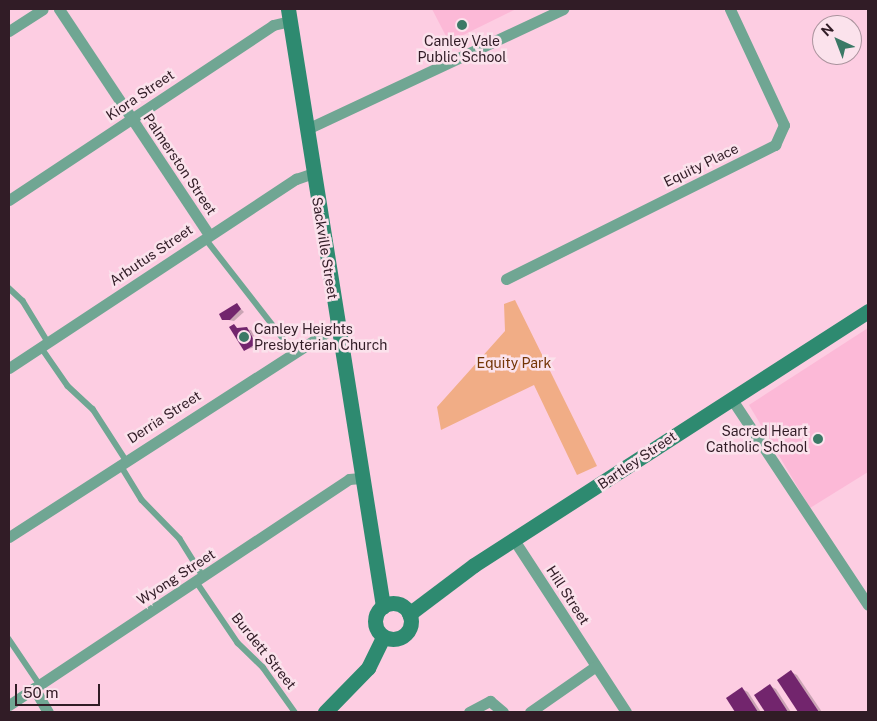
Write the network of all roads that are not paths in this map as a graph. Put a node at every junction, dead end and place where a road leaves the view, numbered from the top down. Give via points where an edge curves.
1 (43, 9) edge
2 (59, 9) edge
3 (563, 9) edge
4 (730, 9) edge
5 (289, 15) edge
6 (9, 31) edge
7 (132, 119) junction
8 (307, 129) junction
9 (313, 173) junction
10 (9, 200) edge
11 (207, 236) junction
12 (506, 279) dead end
13 (9, 288) edge
14 (868, 311) edge
15 (338, 326) junction
16 (44, 344) junction
17 (292, 351) junction
18 (9, 368) edge
19 (732, 398) junction
20 (123, 462) junction
21 (360, 478) junction
22 (9, 537) edge
23 (514, 540) junction
24 (200, 578) junction
25 (868, 605) edge
26 (383, 606) junction
27 (409, 614) junction
28 (383, 637) junction
29 (9, 639) edge
30 (596, 666) junction
31 (37, 686) junction
32 (9, 705) edge
33 (48, 712) edge
34 (295, 712) edge
35 (325, 712) edge
36 (469, 712) edge
37 (503, 712) edge
38 (530, 712) edge
39 (626, 712) edge

1 - 6 street
2 - 7 street, Palmerston Street
3 - 8 street
4 - 12 street, Equity Place via 784,124 775,145
5 - 7 street, Kiora Street
5 - 8 main road, Sackville Street
7 - 10 street, Kiora Street
7 - 11 street, Palmerston Street
8 - 9 main road, Sackville Street
9 - 11 street, Arbutus Street
9 - 15 main road, Sackville Street
11 - 16 street, Arbutus Street
11 - 17 lane, Palmerston Street
13 - 16 lane, Burdett Street via 23,301
14 - 19 main road, Bartley Street
15 - 17 street, Derria Street
15 - 21 main road, Sackville Street
16 - 18 street, Arbutus Street
16 - 20 lane, Burdett Street via 68,386 93,409
17 - 20 street, Derria Street
19 - 23 main road, Bartley Street
19 - 25 street
20 - 22 street, Derria Street
20 - 24 lane, Burdett Street via 142,500 180,538
21 - 24 street, Wyong Street via 349,479
21 - 26 main road, Sackville Street
23 - 27 main road, Bartley Street
23 - 30 street, Hill Street
24 - 31 street, Wyong Street
24 - 34 lane, Burdett Street via 238,643 263,667
26 - 27 main road via 401,605
26 - 28 main road via 374,621
27 - 28 main road via 411,625 405,635 394,640
28 - 35 main road via 368,668
29 - 31 lane
30 - 38 street
30 - 39 street, Hill Street
31 - 32 street, Wyong Street
31 - 33 street
36 - 37 street via 490,701

